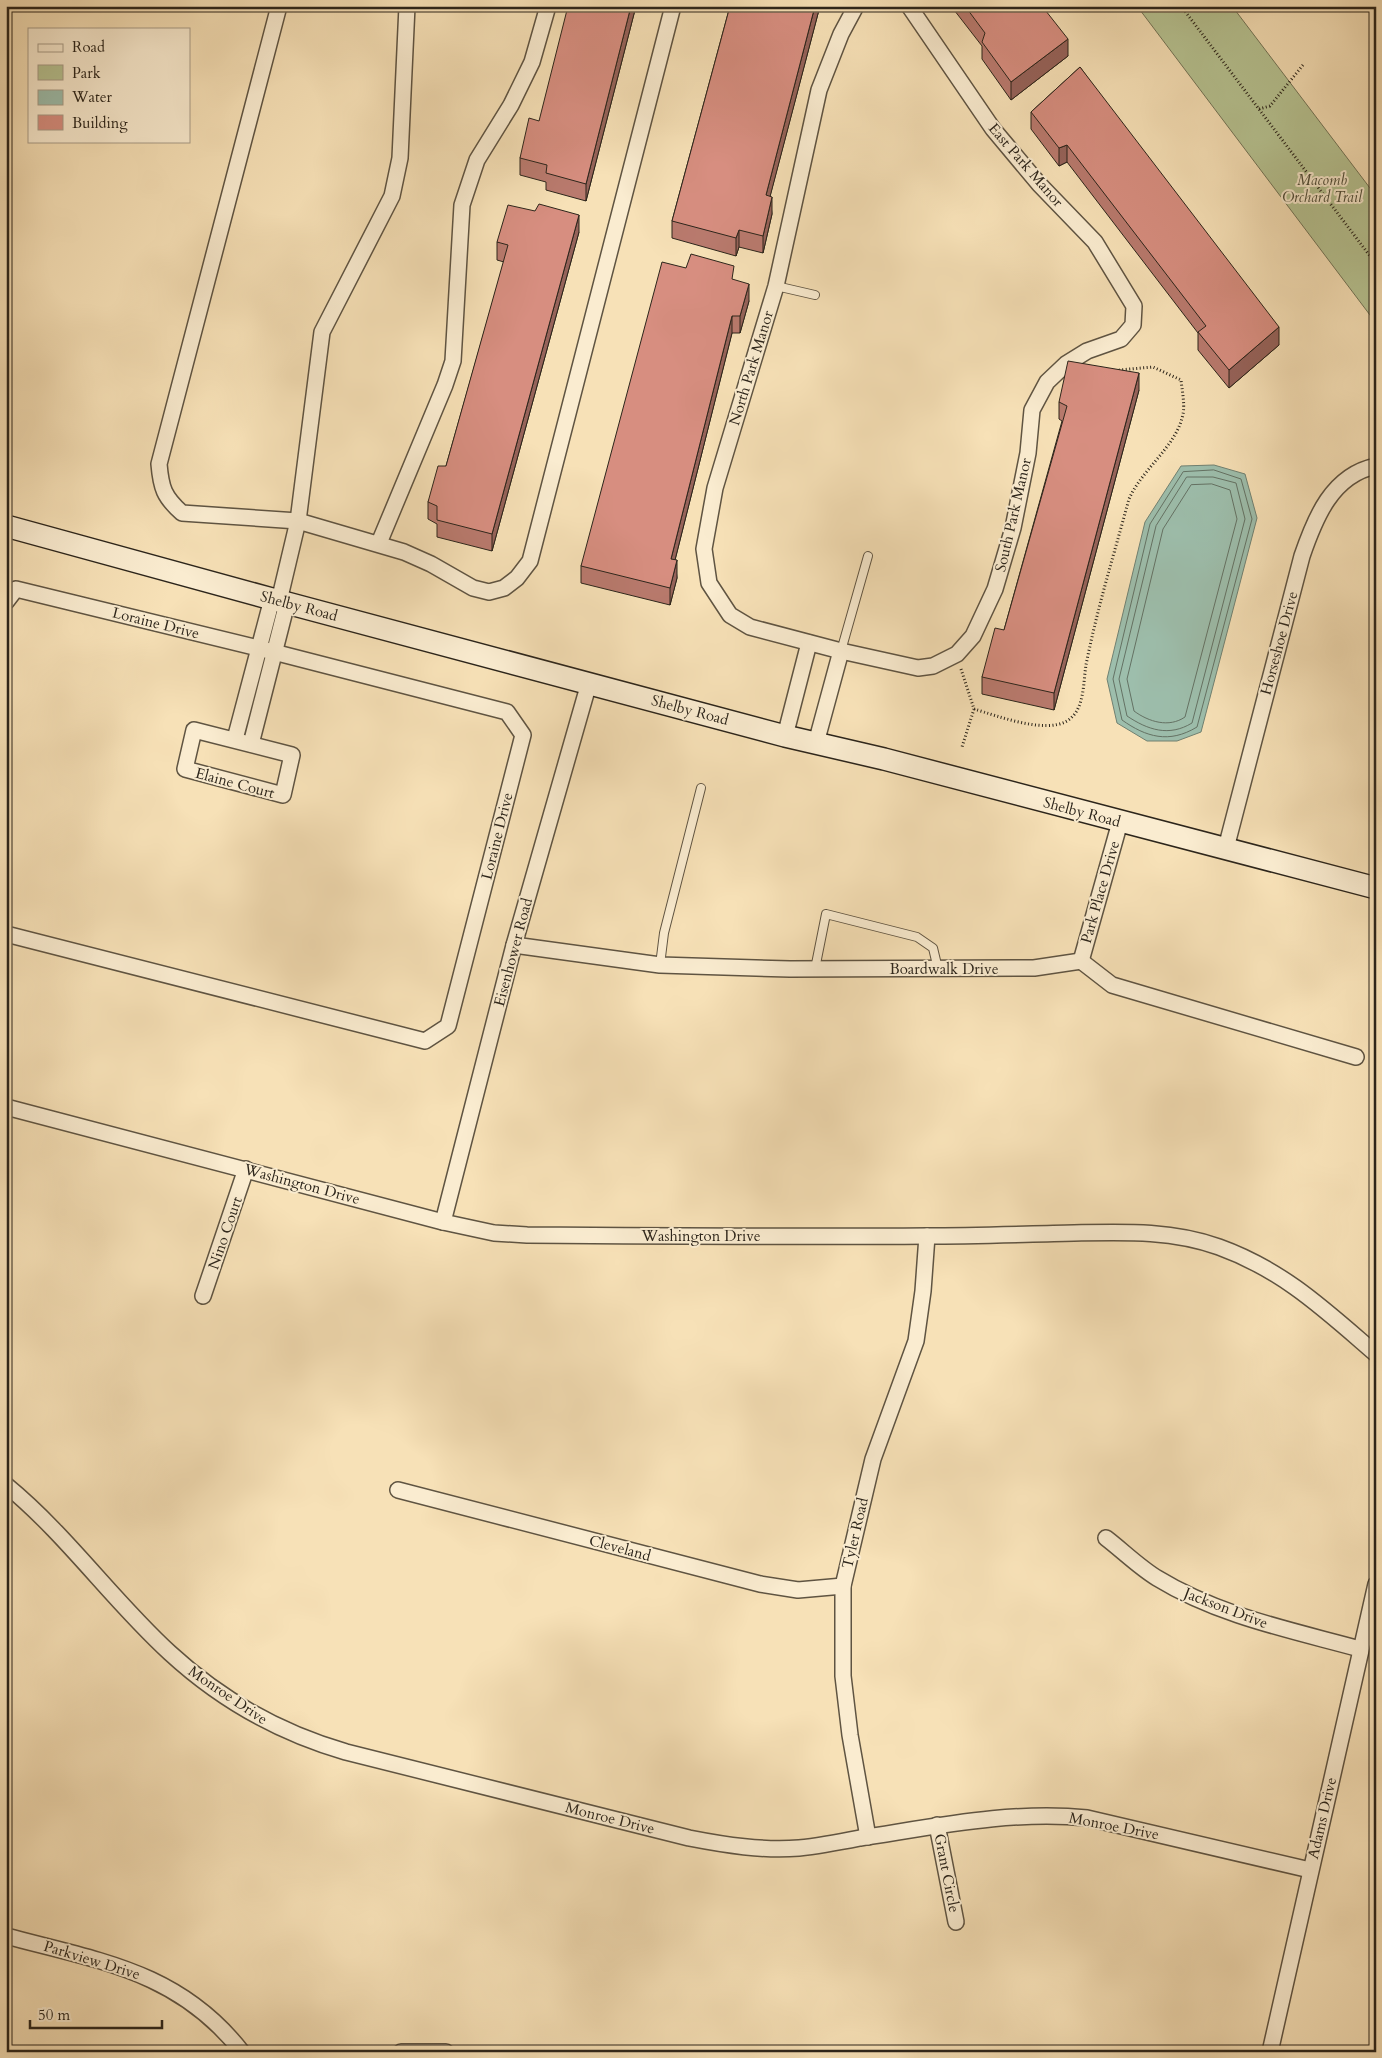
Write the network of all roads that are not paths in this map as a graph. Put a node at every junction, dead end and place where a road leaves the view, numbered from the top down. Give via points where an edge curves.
1 (278, 6) edge
2 (407, 6) edge
3 (548, 6) edge
4 (673, 6) edge
5 (856, 6) edge
6 (909, 6) edge
7 (776, 286) junction
8 (814, 294) dead end
9 (1132, 325) joint
10 (1376, 466) edge
11 (298, 521) junction
12 (6, 526) edge
13 (379, 543) junction
14 (868, 556) dead end
15 (280, 601) junction
16 (6, 602) edge
17 (809, 643) junction
18 (258, 648) junction
19 (840, 651) junction
20 (274, 652) junction
21 (589, 683) junction
22 (785, 736) junction
23 (235, 739) junction
24 (816, 743) junction
25 (251, 744) junction
26 (701, 788) dead end
27 (1120, 822) junction
28 (1226, 848) junction
29 (1376, 888) edge
30 (6, 934) edge
31 (514, 945) junction
32 (1080, 961) junction
33 (660, 965) junction
34 (815, 969) junction
35 (938, 969) junction
36 (1356, 1057) dead end
37 (6, 1107) edge
38 (246, 1169) junction
39 (443, 1222) junction
40 (927, 1236) junction
41 (203, 1296) dead end
42 (1376, 1354) edge
43 (6, 1485) edge
44 (398, 1490) dead end
45 (1106, 1538) dead end
46 (1376, 1584) edge
47 (843, 1586) junction
48 (1360, 1650) junction
49 (938, 1825) junction
50 (868, 1837) junction
51 (1310, 1870) junction
52 (956, 1922) dead end
53 (6, 1936) edge
54 (242, 2052) edge
55 (401, 2052) edge
56 (446, 2052) edge
57 (1270, 2052) edge

1 - 11 street via 159,464 161,485 169,501 182,513
2 - 11 street via 400,158 392,196 322,332
3 - 13 street via 532,62 478,160 462,205 453,361
4 - 13 street via 530,561 504,588 489,592 473,588 431,564
5 - 7 street, North Park Manor via 841,34 820,90
6 - 9 street, East Park Manor via 993,129 1039,184 1095,242 1134,306
7 - 8 lane
7 - 17 street, North Park Manor via 715,488 704,549 709,583 730,615 750,627
9 - 19 street, South Park Manor via 1121,339 1087,351 1066,364 1047,382 1032,410 1028,454 1013,528 995,588 973,636 956,654 933,666 918,668
10 - 28 street, Horseshoe Drive via 1355,473 1336,490 1312,528
11 - 13 street
11 - 15 street
12 - 15 street, Shelby Road
14 - 19 lane
15 - 18 street
15 - 20 street
15 - 21 street, Shelby Road
16 - 18 street, Loraine Drive via 16,589
17 - 19 street, North Park Manor
17 - 22 street
18 - 20 street, Loraine Drive
18 - 23 street
19 - 24 street
20 - 25 street
20 - 30 street, Loraine Drive via 507,712 523,734 448,1026 425,1041
21 - 22 street, Shelby Road
21 - 31 street, Eisenhower Road
22 - 24 street, Shelby Road
23 - 25 street, Elaine Court
23 - 25 street, Elaine Court via 194,730 185,769 283,795 292,755
24 - 27 street, Shelby Road
26 - 33 lane via 664,933
27 - 28 street, Shelby Road
27 - 32 street, Park Place Drive
28 - 29 street, Shelby Road
31 - 33 street, Boardwalk Drive
31 - 39 street, Eisenhower Road
32 - 35 street, Boardwalk Drive via 1034,968
32 - 36 street via 1112,985
33 - 34 street, Boardwalk Drive
34 - 35 street, Boardwalk Drive
34 - 35 lane via 826,914 917,937 933,948
37 - 38 street, Washington Drive
38 - 39 street, Washington Drive
38 - 41 street, Nino Court
39 - 40 street, Washington Drive via 494,1233 527,1235
40 - 42 street, Washington Drive via 1129,1231 1188,1238 1247,1258 1279,1276 1318,1304
40 - 47 street, Tyler Road via 916,1341 873,1459
43 - 50 street, Monroe Drive via 53,1528 188,1669 241,1706 294,1735 346,1752 719,1844 800,1848
44 - 47 street, Cleveland via 760,1584 798,1590
45 - 48 street, Jackson Drive via 1156,1578 1195,1598 1244,1617
46 - 48 street, Adams Drive
47 - 50 street, Tyler Road via 843,1676
48 - 51 street, Adams Drive
49 - 50 street, Monroe Drive
49 - 51 street, Monroe Drive via 1045,1815 1080,1817
49 - 52 street, Grant Circle
51 - 57 street, Adams Drive
53 - 54 street, Parkview Drive via 89,1957 158,1982 211,2018
55 - 56 street

